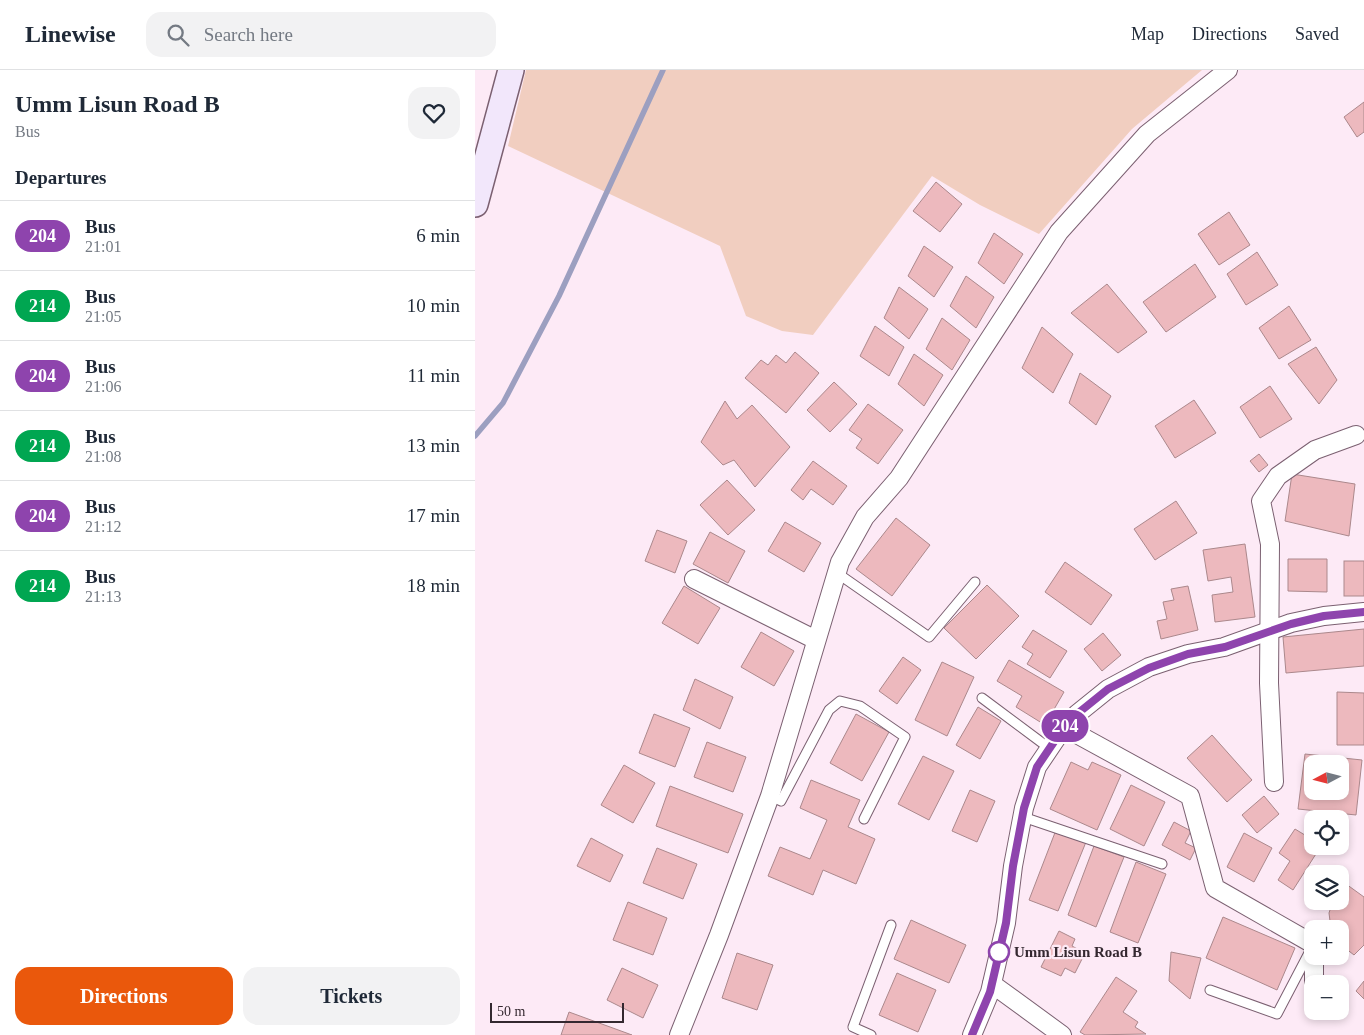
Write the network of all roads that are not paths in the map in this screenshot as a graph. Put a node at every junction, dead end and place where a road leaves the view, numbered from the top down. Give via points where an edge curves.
1 (511, 70) edge
2 (1228, 70) edge
3 (475, 204) edge
4 (1356, 435) dead end
5 (837, 573) junction
6 (694, 579) dead end
7 (975, 582) dead end
8 (1364, 612) edge
9 (1270, 632) junction
10 (816, 640) junction
11 (982, 698) dead end
12 (1064, 727) junction
13 (1049, 748) junction
14 (1274, 782) dead end
15 (770, 796) junction
16 (1023, 817) junction
17 (864, 819) dead end
18 (1162, 864) dead end
19 (891, 925) dead end
20 (1304, 940) edge
21 (1304, 962) edge
22 (992, 984) junction
23 (1210, 990) dead end
24 (679, 1035) edge
25 (871, 1035) edge
26 (972, 1035) edge
27 (1062, 1035) edge

1 - 3 street
2 - 5 street via 1147,134 1059,232 899,478 865,516
4 - 9 street via 1315,450 1278,476 1261,501 1270,544
5 - 7 lane via 929,637
5 - 10 street
6 - 10 street
8 - 9 street via 1324,616
9 - 12 street via 1149,668 1108,689
9 - 14 street
10 - 15 street
11 - 13 lane
12 - 13 street
12 - 20 street via 1190,796 1215,888
13 - 16 street via 1037,767
15 - 17 lane via 781,801 829,710 840,701 859,706 905,737
15 - 24 street
16 - 18 lane
16 - 22 street via 1006,923
19 - 25 lane via 853,1027
21 - 23 lane via 1277,1014
22 - 26 street
22 - 27 street

